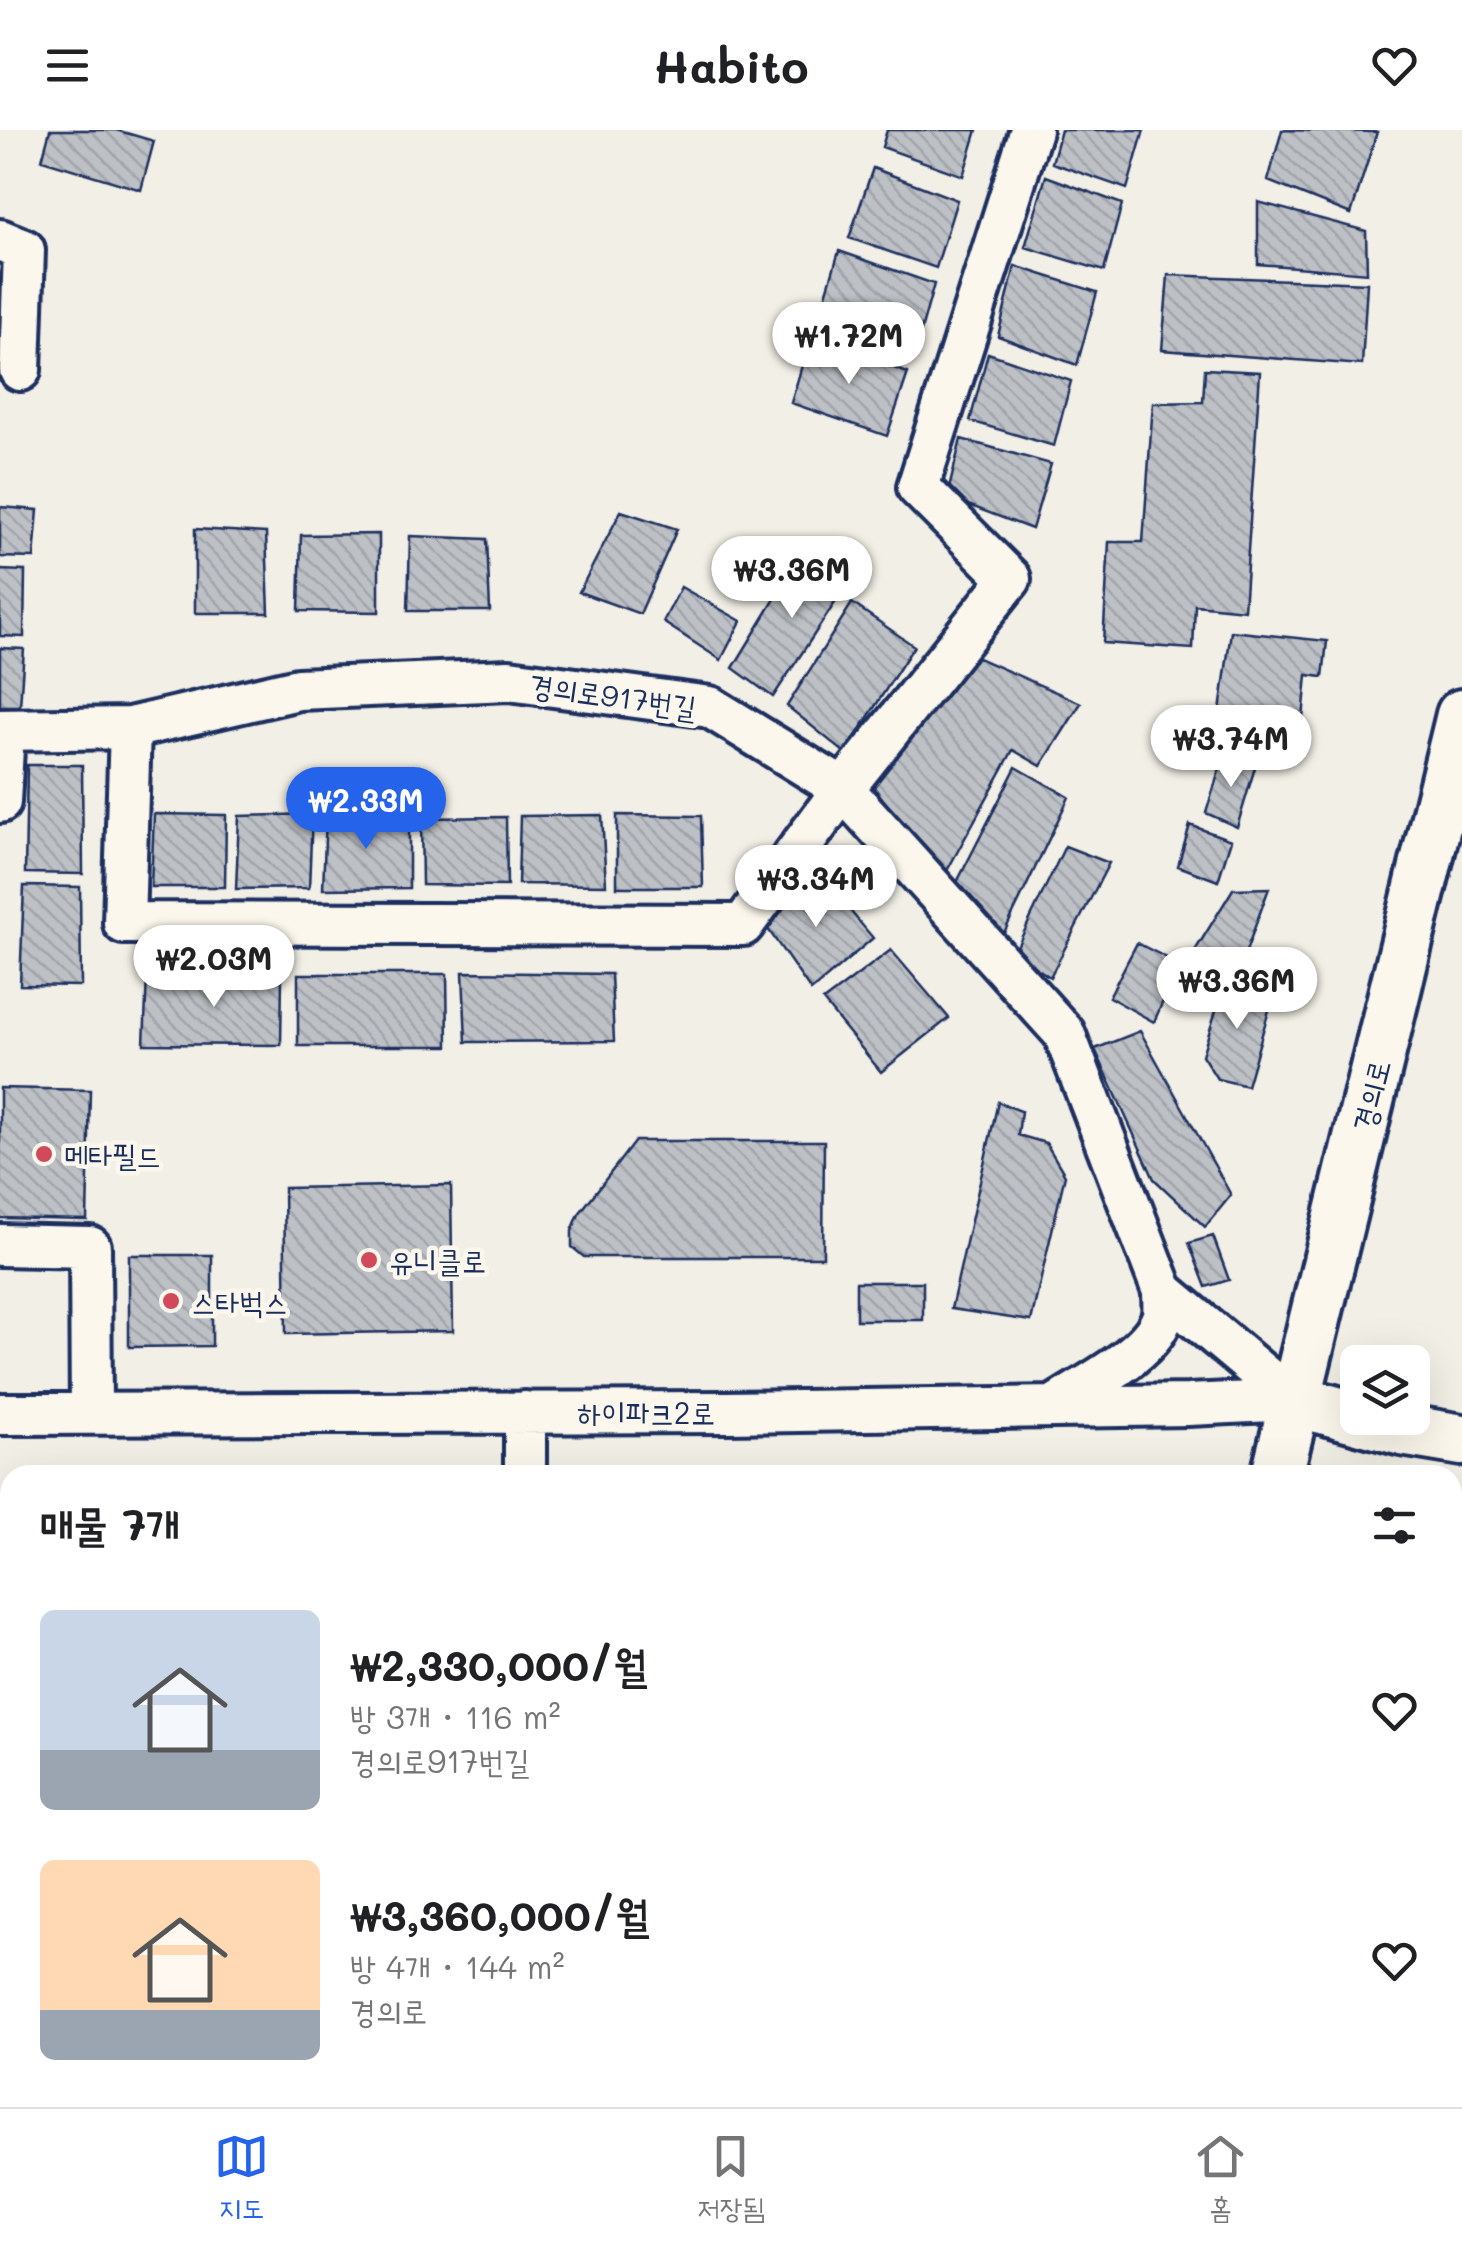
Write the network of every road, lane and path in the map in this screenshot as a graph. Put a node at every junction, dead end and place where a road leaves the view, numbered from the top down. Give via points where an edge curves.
1 (1031, 130) edge
2 (0, 240) edge
3 (20, 370) dead end
4 (1462, 715) edge
5 (130, 728) junction
6 (2, 730) edge
7 (843, 790) junction
8 (0, 802) edge
9 (0, 1246) edge
10 (1163, 1291) junction
11 (1293, 1400) junction
12 (1054, 1406) junction
13 (526, 1412) junction
14 (91, 1413) junction
15 (0, 1414) edge
16 (1462, 1440) edge
17 (525, 1465) edge
18 (1278, 1465) edge

1 - 7 street via 918,487 1010,579
2 - 3 street via 24,250
4 - 11 main road, 경의로
5 - 6 street, 경의로917번길
5 - 7 street, 경의로917번길 via 298,689 510,680 710,707
5 - 7 street via 124,922 743,925
6 - 8 street
7 - 10 street, 경의로917번길 via 1064,1033
9 - 14 street via 90,1247
10 - 11 street
10 - 12 street via 1163,1315 1134,1354
11 - 12 street, 하이파크2로
11 - 16 main road
11 - 18 main road, 경의로
12 - 13 street, 하이파크2로
13 - 14 street, 하이파크2로
13 - 17 street
14 - 15 street, 하이파크2로

